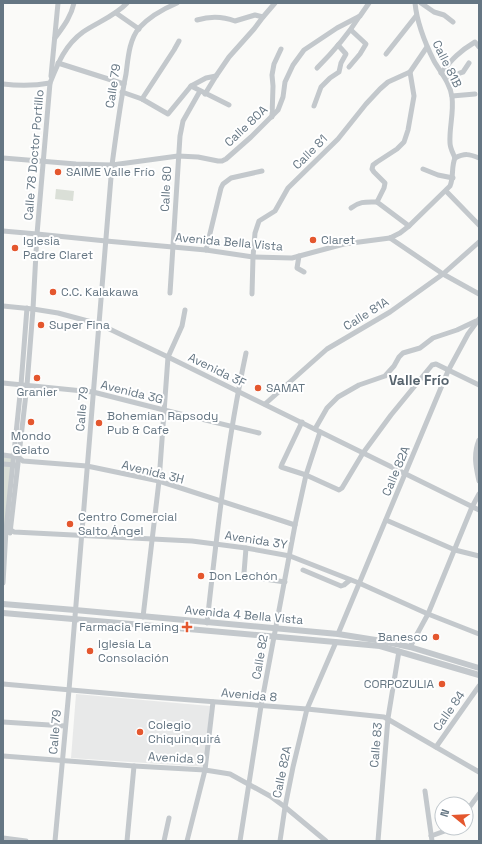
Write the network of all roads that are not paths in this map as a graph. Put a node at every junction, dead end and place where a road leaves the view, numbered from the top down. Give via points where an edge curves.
1 (58, 3) edge
2 (74, 3) edge
3 (127, 3) edge
4 (177, 3) edge
5 (275, 3) edge
6 (369, 3) edge
7 (415, 3) edge
8 (422, 3) edge
9 (116, 13) junction
10 (360, 16) junction
11 (416, 16) junction
12 (263, 17) junction
13 (197, 20) dead end
14 (452, 22) dead end
15 (139, 29) junction
16 (351, 30) junction
17 (54, 39) junction
18 (179, 41) dead end
19 (477, 41) edge
20 (338, 45) junction
21 (427, 47) junction
22 (479, 47) edge
23 (281, 49) dead end
24 (386, 54) dead end
25 (58, 63) junction
26 (469, 63) dead end
27 (348, 67) dead end
28 (317, 68) dead end
29 (410, 72) junction
30 (441, 73) junction
31 (216, 76) junction
32 (50, 83) junction
33 (448, 83) junction
34 (3, 84) edge
35 (124, 84) junction
36 (191, 86) junction
37 (200, 91) junction
38 (122, 92) junction
39 (206, 94) junction
40 (475, 94) dead end
41 (452, 96) junction
42 (142, 99) junction
43 (229, 105) dead end
44 (314, 106) dead end
45 (272, 117) junction
46 (178, 156) junction
47 (3, 158) edge
48 (455, 158) junction
49 (479, 158) edge
50 (44, 161) junction
51 (112, 165) junction
52 (423, 169) dead end
53 (262, 171) dead end
54 (452, 178) junction
55 (446, 191) junction
56 (377, 202) junction
57 (351, 208) dead end
58 (479, 225) edge
59 (409, 226) junction
60 (3, 232) edge
61 (37, 234) junction
62 (390, 238) junction
63 (106, 241) junction
64 (479, 242) edge
65 (172, 247) junction
66 (206, 250) junction
67 (299, 256) junction
68 (253, 257) junction
69 (304, 272) dead end
70 (443, 274) junction
71 (170, 293) dead end
72 (252, 294) dead end
73 (479, 294) edge
74 (3, 306) edge
75 (30, 309) junction
76 (185, 310) dead end
77 (479, 319) edge
78 (99, 324) junction
79 (246, 353) dead end
80 (168, 357) junction
81 (448, 371) junction
82 (3, 383) edge
83 (24, 385) junction
84 (479, 386) edge
85 (93, 392) junction
86 (238, 392) junction
87 (265, 404) junction
88 (164, 410) junction
89 (302, 422) junction
90 (232, 426) junction
91 (317, 431) junction
92 (258, 433) dead end
93 (479, 440) edge
94 (363, 453) junction
95 (3, 455) edge
96 (18, 458) junction
97 (3, 464) edge
98 (15, 465) junction
99 (87, 466) junction
100 (405, 474) junction
101 (306, 475) junction
102 (159, 481) junction
103 (479, 481) edge
104 (479, 494) edge
105 (221, 502) junction
106 (472, 507) junction
107 (479, 510) edge
108 (386, 520) junction
109 (296, 525) junction
110 (8, 531) edge
111 (81, 535) junction
112 (153, 539) junction
113 (216, 544) junction
114 (246, 548) junction
115 (455, 550) junction
116 (290, 556) junction
117 (479, 556) edge
118 (303, 570) dead end
119 (350, 580) junction
120 (285, 582) junction
121 (3, 583) edge
122 (359, 583) junction
123 (3, 604) edge
124 (75, 610) junction
125 (3, 613) edge
126 (428, 614) junction
127 (143, 617) junction
128 (75, 620) junction
129 (207, 623) junction
130 (276, 628) junction
131 (338, 634) junction
132 (479, 634) edge
133 (274, 636) junction
134 (336, 642) junction
135 (410, 647) junction
136 (399, 651) junction
137 (479, 668) edge
138 (479, 675) edge
139 (3, 684) edge
140 (479, 686) edge
141 (69, 690) junction
142 (213, 702) junction
143 (262, 706) junction
144 (307, 709) junction
145 (388, 718) junction
146 (3, 722) edge
147 (65, 726) junction
148 (436, 747) junction
149 (3, 756) edge
150 (63, 761) junction
151 (134, 766) junction
152 (205, 770) junction
153 (479, 772) edge
154 (249, 784) junction
155 (425, 791) dead end
156 (285, 807) junction
157 (168, 818) dead end
158 (3, 838) edge
159 (432, 839) edge
160 (26, 841) edge
161 (55, 841) edge
162 (127, 841) edge
163 (164, 841) edge
164 (187, 841) edge
165 (240, 841) edge
166 (280, 841) edge
167 (326, 841) edge
168 (378, 841) edge

1 - 17 street
2 - 17 street via 65,24
3 - 9 street, Calle 78 Doctor Portillo
4 - 15 street, Calle 79 via 156,13
5 - 12 street
6 - 10 street, Calle 80A
7 - 11 street, Calle 81B
8 - 14 street
9 - 15 street
9 - 25 street, Calle 78 Doctor Portillo via 83,32 67,48
10 - 16 street
10 - 45 street, Calle 80A via 304,50 293,65 285,82 281,104
11 - 21 street, Calle 81B
11 - 24 street
12 - 13 street via 255,15 235,21 212,16
12 - 31 street
15 - 35 street, Calle 79 via 130,46
16 - 20 street
16 - 27 street via 366,44
17 - 32 street
18 - 42 street
19 - 22 street
19 - 30 street via 465,48
20 - 28 street
20 - 44 street via 346,54 339,72 320,87
21 - 29 street
21 - 30 street, Calle 81B
23 - 45 street via 272,75
25 - 32 street, Calle 78 Doctor Portillo
25 - 35 street
26 - 33 street via 463,72 453,76
29 - 56 street via 414,96 404,142 373,165 374,172 385,183
29 - 68 street, Calle 81 via 388,82 380,89 338,139 288,188 275,211 259,221
30 - 33 street, Calle 81B
31 - 36 street
31 - 39 street
32 - 34 street via 37,86
32 - 50 street, Calle 78 Doctor Portillo
33 - 41 street, Calle 81B
35 - 38 street, Calle 79
36 - 37 street
36 - 42 street via 168,114
37 - 39 street
37 - 46 street, Calle 80 via 183,121
38 - 42 street
38 - 51 street, Calle 79
39 - 43 street
40 - 41 street
41 - 48 street, Calle 81B via 450,144
45 - 46 street, Calle 80A via 222,161
46 - 51 street, Calle 80A
46 - 65 street, Calle 80
47 - 50 street, Calle 80A
48 - 49 street via 466,154
48 - 54 street, Avenida Bella Vista
50 - 51 street, Calle 80A
50 - 61 street, Calle 78 Doctor Portillo
51 - 63 street, Calle 79
52 - 54 street
53 - 66 street via 231,178 221,188
54 - 55 street, Avenida Bella Vista
55 - 58 street
55 - 59 street, Avenida Bella Vista
56 - 57 street via 363,202
56 - 59 street
59 - 62 street, Avenida Bella Vista
60 - 61 street, Avenida Bella Vista
61 - 63 street, Avenida Bella Vista
61 - 75 street, Calle 78 Doctor Portillo
62 - 67 street, Avenida Bella Vista via 344,244
62 - 70 street
63 - 65 street, Avenida Bella Vista
63 - 78 street, Calle 79
64 - 70 street, Calle 81A
65 - 66 street, Avenida Bella Vista
65 - 71 street, Calle 80
66 - 68 street, Avenida Bella Vista
67 - 68 street, Avenida Bella Vista
67 - 69 street via 298,268
68 - 72 street, Calle 81
70 - 73 street
70 - 87 street, Calle 81A via 390,312 327,349
74 - 75 street, Avenida 3F
75 - 78 street, Avenida 3F via 58,313
75 - 83 street, Calle 78 Doctor Portillo
76 - 80 street via 182,326
77 - 81 street, Calle 82A
77 - 91 street, Calle 82 via 433,338 420,348 403,353 385,376 358,385 338,397 327,408
78 - 80 street, Avenida 3F
78 - 85 street, Calle 79
79 - 86 street
80 - 86 street, Avenida 3F
80 - 88 street
81 - 84 street
81 - 94 street via 436,364 432,365
81 - 100 street, Calle 82A
82 - 83 street, Avenida 3G
83 - 85 street, Avenida 3G
83 - 96 street, Calle 78 Doctor Portillo
85 - 88 street, Avenida 3G
85 - 99 street, Calle 79
86 - 87 street, Avenida 3F
86 - 90 street
87 - 89 street, Avenida 3F
88 - 90 street, Avenida 3G
88 - 102 street
89 - 91 street, Avenida 3F
89 - 101 street via 281,467
90 - 92 street, Avenida 3G
90 - 105 street
91 - 94 street, Avenida 3F
91 - 101 street, Calle 82
93 - 103 street via 475,461
94 - 100 street, Avenida 3F
94 - 101 street via 342,488 338,490
95 - 96 street, Avenida 3H
96 - 98 street
96 - 98 street, Calle 78 Doctor Portillo
96 - 99 street, Avenida 3H
97 - 98 street
98 - 110 street, Calle 78 Doctor Portillo
99 - 102 street, Avenida 3H
99 - 111 street, Calle 79
100 - 106 street, Avenida 3F
100 - 108 street, Calle 82A
101 - 109 street, Calle 82
102 - 105 street, Avenida 3H
102 - 112 street
104 - 106 street
105 - 109 street, Avenida 3H
105 - 113 street
106 - 107 street, Avenida 3F
106 - 115 street
108 - 115 street
108 - 122 street, Calle 82A
109 - 116 street, Calle 82
110 - 111 street, Avenida 3Y
110 - 121 street, Calle 78 Doctor Portillo
111 - 112 street, Avenida 3Y
111 - 124 street, Calle 79
112 - 113 street, Avenida 3Y
112 - 127 street
113 - 114 street, Avenida 3Y
113 - 129 street
114 - 116 street, Avenida 3Y
114 - 120 street via 245,576
115 - 117 street
115 - 126 street
116 - 119 street, Avenida 3Y
116 - 120 street, Calle 82
118 - 119 street via 341,586
119 - 122 street, Avenida 3Y
120 - 130 street, Calle 82
122 - 126 street, Avenida 3Y
122 - 131 street, Calle 82A
123 - 124 street, Avenida 4 Bella Vista
124 - 127 street, Avenida 4 Bella Vista
124 - 128 street, Calle 79
125 - 128 street, Avenida 4 Bella Vista
126 - 132 street, Avenida 3Y
126 - 135 street
127 - 129 street, Avenida 4 Bella Vista
128 - 133 street, Avenida 4 Bella Vista
128 - 141 street, Calle 79
129 - 130 street, Avenida 4 Bella Vista
130 - 131 street, Avenida 4 Bella Vista
130 - 133 street, Calle 82
131 - 135 street, Avenida 4 Bella Vista
133 - 134 street, Avenida 4 Bella Vista
133 - 143 street, Calle 82
134 - 136 street, Avenida 4 Bella Vista via 380,646
134 - 144 street, Calle 82A
135 - 137 street, Avenida 4 Bella Vista
136 - 138 street, Avenida 4 Bella Vista
136 - 145 street, Calle 83
139 - 141 street, Avenida 8
140 - 148 street, Calle 84
141 - 142 street, Avenida 8
141 - 147 street, Calle 79
142 - 143 street, Avenida 8
142 - 152 street
143 - 144 street, Avenida 8
143 - 154 street, Calle 82
144 - 145 street, Avenida 8
144 - 156 street, Calle 82A
145 - 148 street, Avenida 8
145 - 168 street, Calle 83
146 - 147 street
147 - 150 street, Calle 79
148 - 153 street, Avenida 8
149 - 150 street, Avenida 9
150 - 151 street, Avenida 9
150 - 161 street, Calle 79
151 - 152 street, Avenida 9
151 - 162 street
152 - 154 street, Avenida 9 via 230,774
152 - 164 street
154 - 156 street, Avenida 9
154 - 165 street, Calle 82
155 - 159 street
156 - 166 street, Calle 82A
156 - 167 street, Avenida 9
157 - 163 street
158 - 160 street

